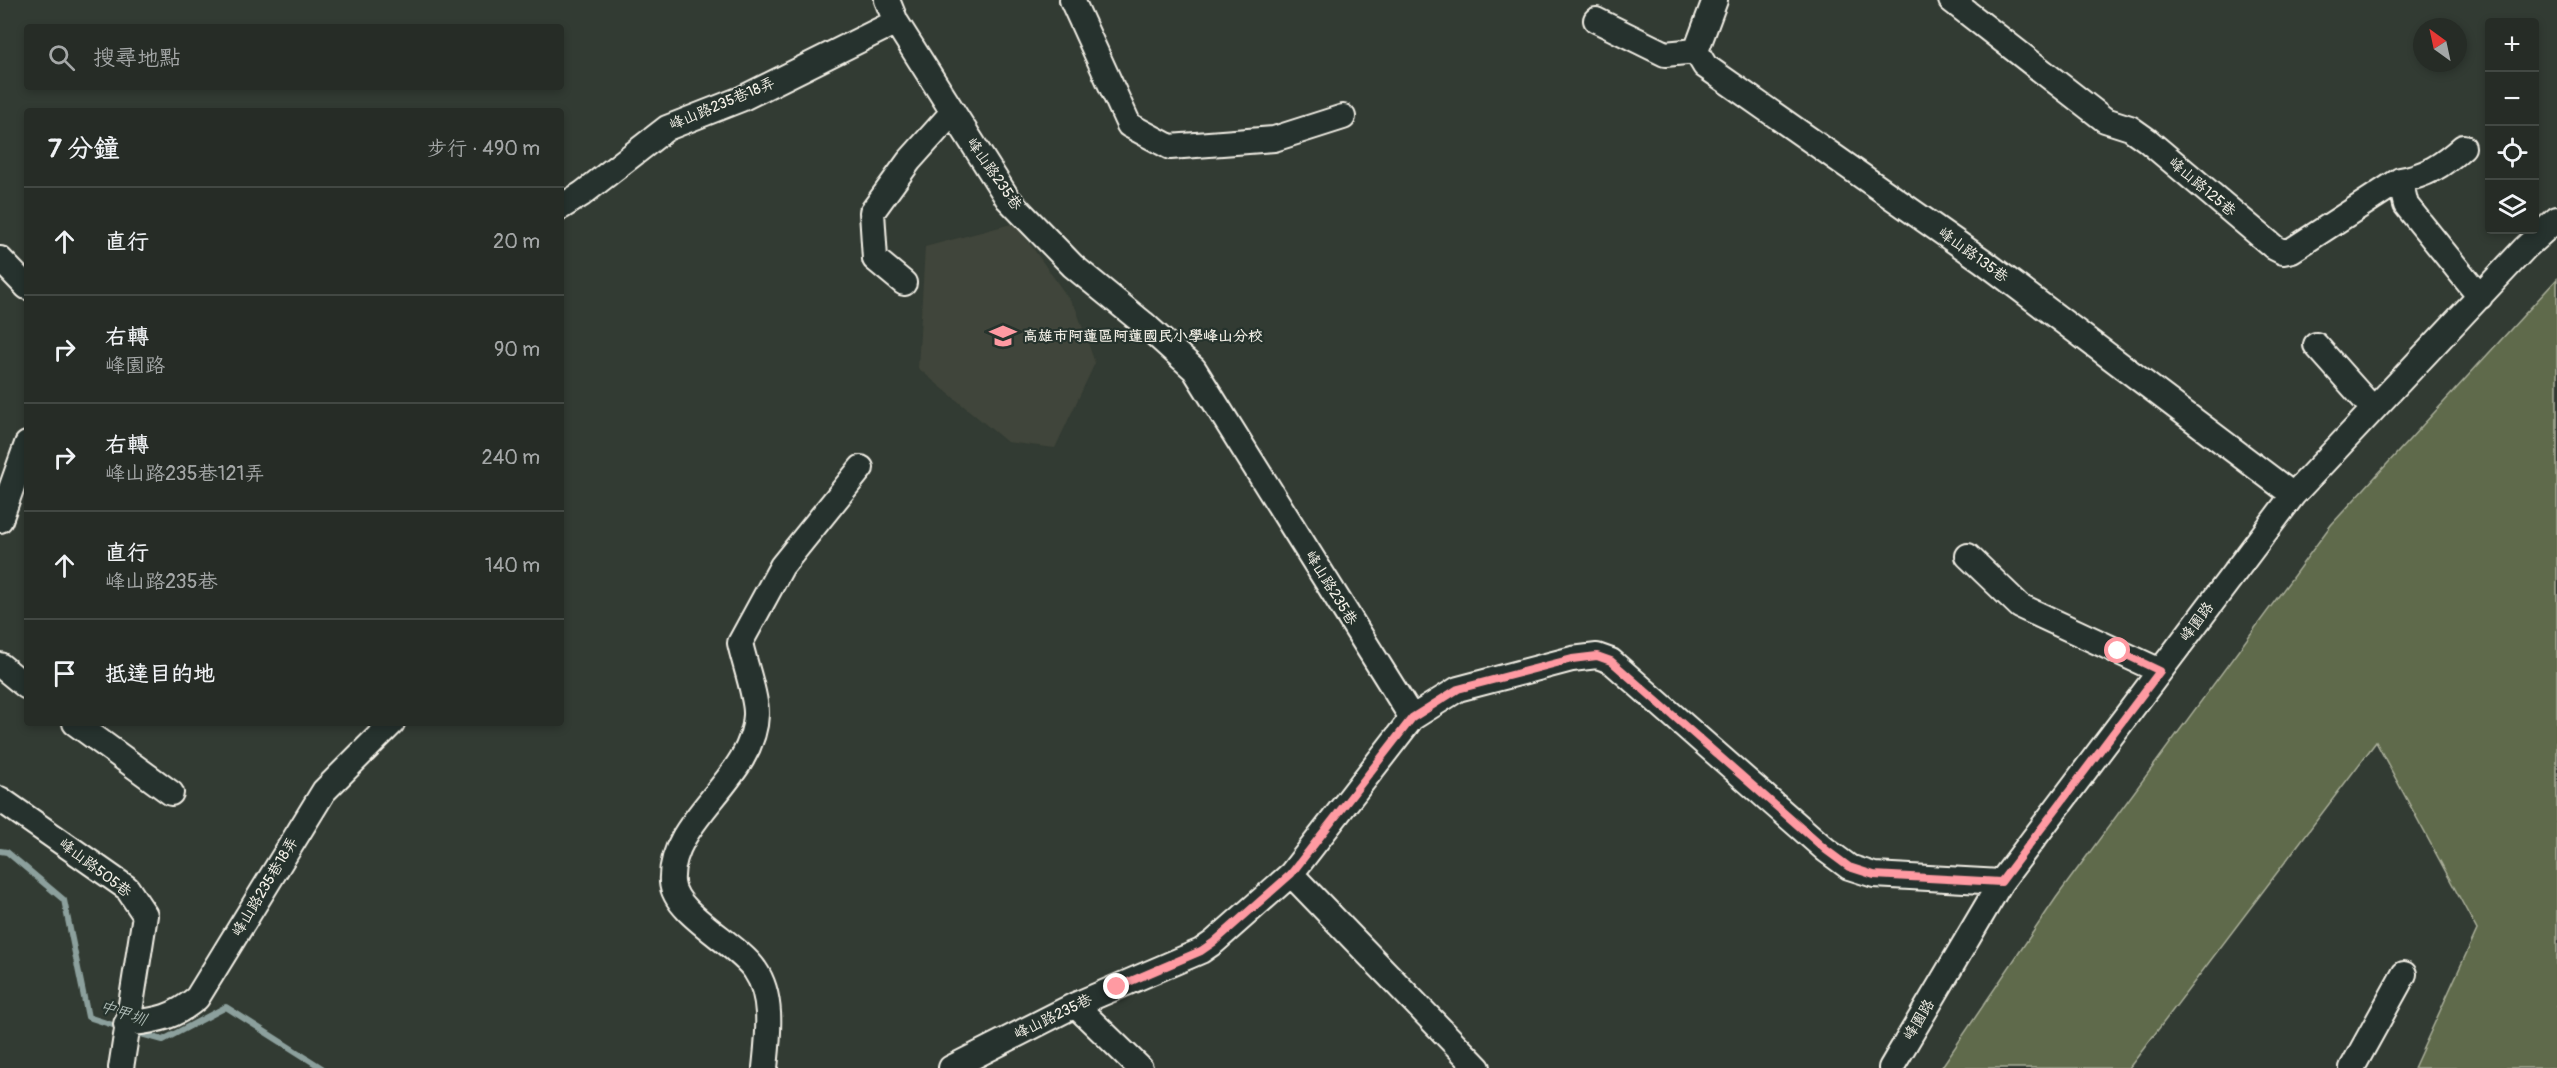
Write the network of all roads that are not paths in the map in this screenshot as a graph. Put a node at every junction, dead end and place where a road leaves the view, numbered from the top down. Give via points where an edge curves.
1 (886, 0) edge
2 (1072, 0) edge
3 (1715, 0) edge
4 (1951, 0) edge
5 (1596, 20) dead end
6 (896, 22) junction
7 (1696, 51) junction
8 (952, 113) junction
9 (1343, 117) dead end
10 (2463, 147) dead end
11 (2400, 180) junction
12 (564, 205) edge
13 (2557, 219) edge
14 (0, 259) edge
15 (904, 283) dead end
16 (24, 284) edge
17 (2480, 297) junction
18 (2316, 345) dead end
19 (2373, 409) junction
20 (24, 452) edge
21 (861, 468) dead end
22 (2293, 495) junction
23 (0, 520) edge
24 (1968, 556) dead end
25 (0, 665) edge
26 (2160, 671) junction
27 (24, 685) edge
28 (1412, 718) junction
29 (79, 726) edge
30 (389, 726) edge
31 (171, 793) dead end
32 (0, 799) edge
33 (1291, 874) junction
34 (2001, 882) junction
35 (2403, 974) dead end
36 (1076, 1005) junction
37 (125, 1029) junction
38 (121, 1068) edge
39 (765, 1068) edge
40 (951, 1068) edge
41 (1140, 1068) edge
42 (1478, 1068) edge
43 (1890, 1068) edge
44 (2352, 1068) edge

1 - 6 street, 峰山路235巷
2 - 9 street via 1129,125 1170,147 1274,139
3 - 7 street
4 - 11 street, 峰山路125巷 via 2105,120 2130,128 2147,140 2283,252 2292,250
5 - 7 street via 1665,54
6 - 8 street, 峰山路235巷
6 - 12 street, 峰山路235巷18弄 via 741,99 667,128
7 - 22 street, 峰山路135巷 via 1705,66 1983,261
8 - 15 street via 909,161 872,212 875,259
8 - 28 street, 峰山路235巷 via 1008,200 1072,266 1194,369
10 - 11 street, 峰山路125巷 via 2421,177
11 - 17 street via 2406,205
13 - 17 street, 峰園路 via 2524,248
14 - 16 street
17 - 19 street, 峰園路
18 - 19 street
19 - 22 street, 峰園路
20 - 23 street
21 - 39 street via 782,566 740,644 756,714 746,753 686,835 675,858 671,884 680,902 755,969 764,988 769,1031
22 - 26 street, 峰園路
24 - 26 street via 2020,606
25 - 27 street
26 - 34 street, 峰園路
28 - 33 street, 峰山路235巷
28 - 34 street via 1458,689 1597,656 1611,661 1849,867 1874,875
29 - 31 street
30 - 37 street, 峰山路235巷18弄 via 324,791 197,998 179,1013
32 - 37 street, 峰山路505巷 via 127,888 138,902 145,915 143,936
33 - 36 street, 峰山路235巷 via 1201,951
33 - 42 street
34 - 43 street, 峰園路
35 - 44 street
36 - 40 street, 峰山路235巷
36 - 41 street
37 - 38 street, 峰山路505巷

